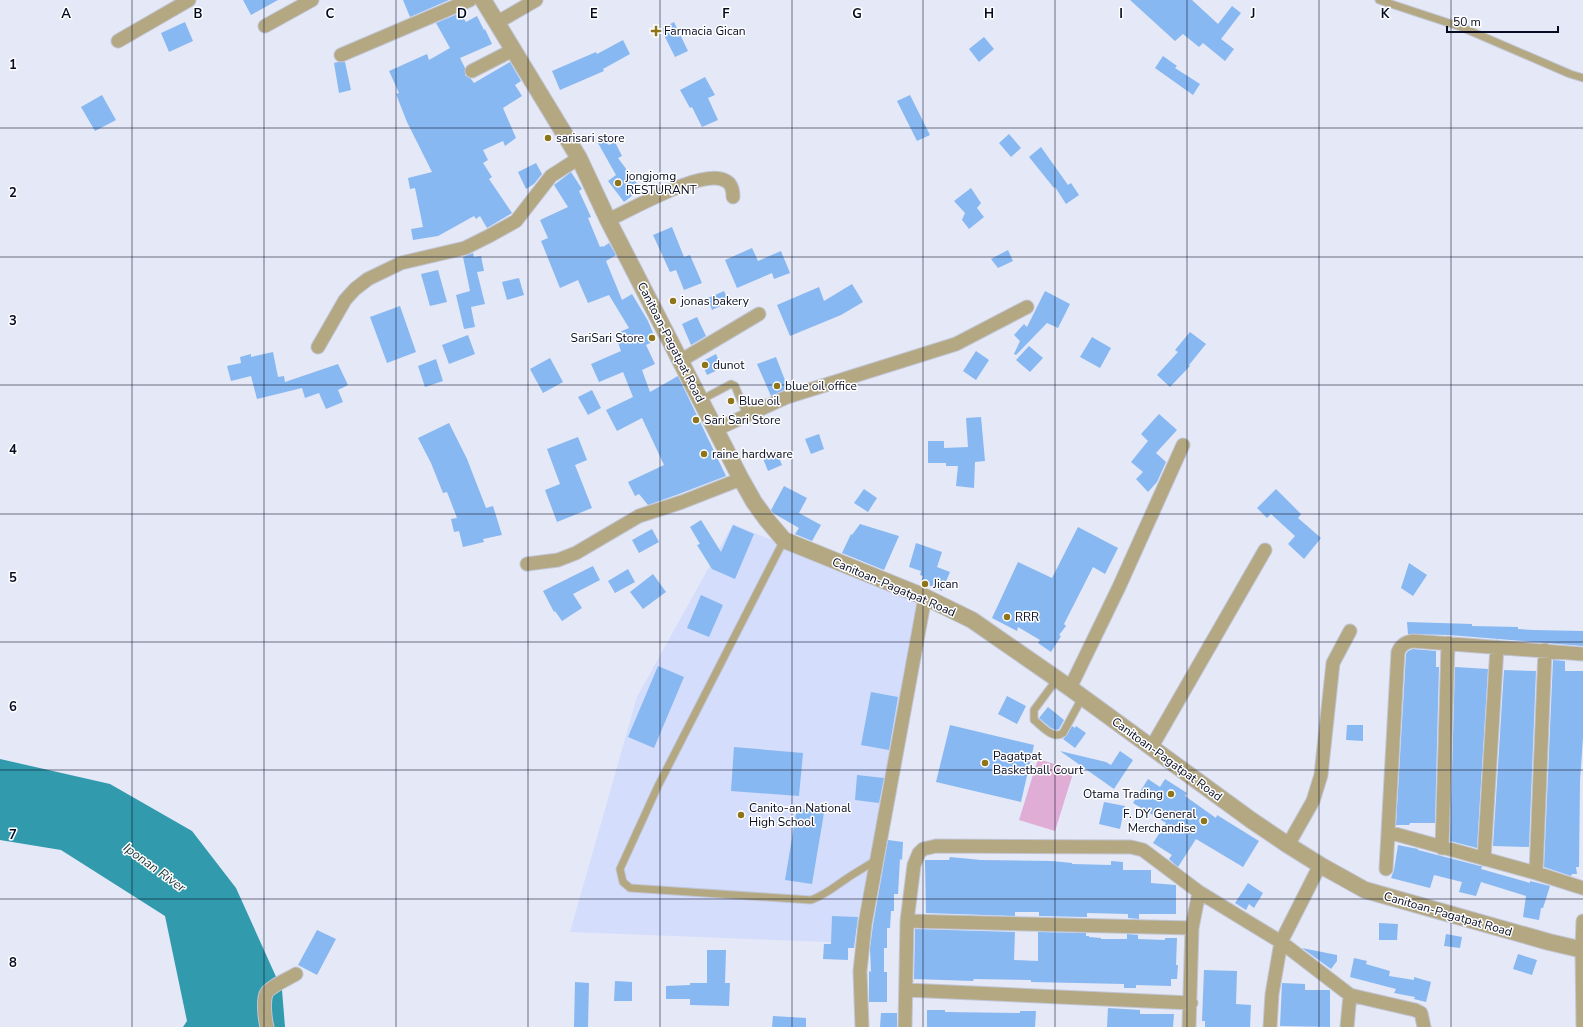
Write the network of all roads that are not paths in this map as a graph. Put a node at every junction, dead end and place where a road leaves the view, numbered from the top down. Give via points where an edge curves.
1 (189, 0) edge
2 (312, 0) edge
3 (470, 0) edge
4 (483, 0) edge
5 (536, 0) edge
6 (1379, 0) edge
7 (498, 22) junction
8 (265, 26) dead end
9 (118, 41) dead end
10 (513, 50) junction
11 (341, 55) dead end
12 (472, 71) dead end
13 (1583, 78) edge
14 (579, 158) junction
15 (733, 197) dead end
16 (608, 220) junction
17 (1027, 307) dead end
18 (759, 314) dead end
19 (318, 347) dead end
20 (680, 360) junction
21 (701, 400) junction
22 (747, 415) junction
23 (717, 429) junction
24 (1183, 445) dead end
25 (741, 479) junction
26 (784, 540) junction
27 (1264, 550) dead end
28 (527, 564) dead end
29 (925, 597) junction
30 (1350, 631) dead end
31 (1448, 643) junction
32 (1497, 647) junction
33 (1545, 650) junction
34 (1583, 654) edge
35 (1070, 688) junction
36 (1151, 748) junction
37 (1388, 832) junction
38 (1288, 845) junction
39 (1442, 848) junction
40 (1484, 859) junction
41 (876, 860) junction
42 (1320, 865) junction
43 (1386, 869) dead end
44 (1536, 873) junction
45 (1583, 888) edge
46 (1199, 892) junction
47 (907, 921) junction
48 (1583, 921) edge
49 (1192, 928) junction
50 (1281, 942) junction
51 (1582, 950) edge
52 (296, 974) dead end
53 (906, 990) junction
54 (1350, 995) junction
55 (1190, 1003) junction
56 (267, 1027) edge
57 (862, 1027) edge
58 (905, 1027) edge
59 (1189, 1027) edge
60 (1270, 1027) edge
61 (1347, 1027) edge
62 (1424, 1027) edge
63 (1583, 1027) edge

1 - 9 street
2 - 8 street
3 - 11 street
4 - 7 street, Canitoan-Pagatpat Road
5 - 7 street
6 - 13 lane via 1461,26
7 - 10 street, Canitoan-Pagatpat Road
10 - 12 street
10 - 14 street, Canitoan-Pagatpat Road
14 - 16 street, Canitoan-Pagatpat Road
14 - 19 street via 551,176 516,221 465,248 401,263 354,289
15 - 16 street via 733,190 725,180 711,178 694,181
16 - 20 street, Canitoan-Pagatpat Road
17 - 22 street via 956,344 817,386
18 - 20 street
20 - 21 street, Canitoan-Pagatpat Road
21 - 22 lane via 734,384
21 - 23 street, Canitoan-Pagatpat Road
22 - 23 street
23 - 25 street, Canitoan-Pagatpat Road
24 - 35 street
25 - 26 street, Canitoan-Pagatpat Road via 754,502
25 - 28 street via 639,516 576,553 558,560
26 - 29 street, Canitoan-Pagatpat Road
26 - 41 lane via 658,786 620,869 623,882 630,888 811,900 828,892
27 - 36 street
29 - 35 street, Canitoan-Pagatpat Road via 972,620
29 - 41 street
30 - 38 street via 1333,663 1319,781 1313,801
31 - 32 street
31 - 37 street via 1406,642 1400,646 1398,652
31 - 39 street
32 - 33 street
32 - 40 street
33 - 34 street
33 - 44 street
35 - 35 lane via 1063,732 1055,736 1034,720 1034,710
35 - 36 street, Canitoan-Pagatpat Road
36 - 38 street, Canitoan-Pagatpat Road
37 - 39 street
37 - 43 street
38 - 42 street, Canitoan-Pagatpat Road
39 - 40 street
40 - 44 street
41 - 57 street via 860,971
42 - 50 street
42 - 51 street, Canitoan-Pagatpat Road via 1365,890
44 - 45 street
46 - 47 street via 1137,848 936,846 918,853 914,865
46 - 49 street
46 - 50 street
47 - 49 street
47 - 53 street
48 - 51 street
49 - 55 street
50 - 54 street
50 - 60 street via 1272,994
51 - 63 street
52 - 56 street via 266,994 264,1014
53 - 55 street
53 - 58 street
54 - 61 street
54 - 62 street via 1415,1010 1424,1018
55 - 59 street

